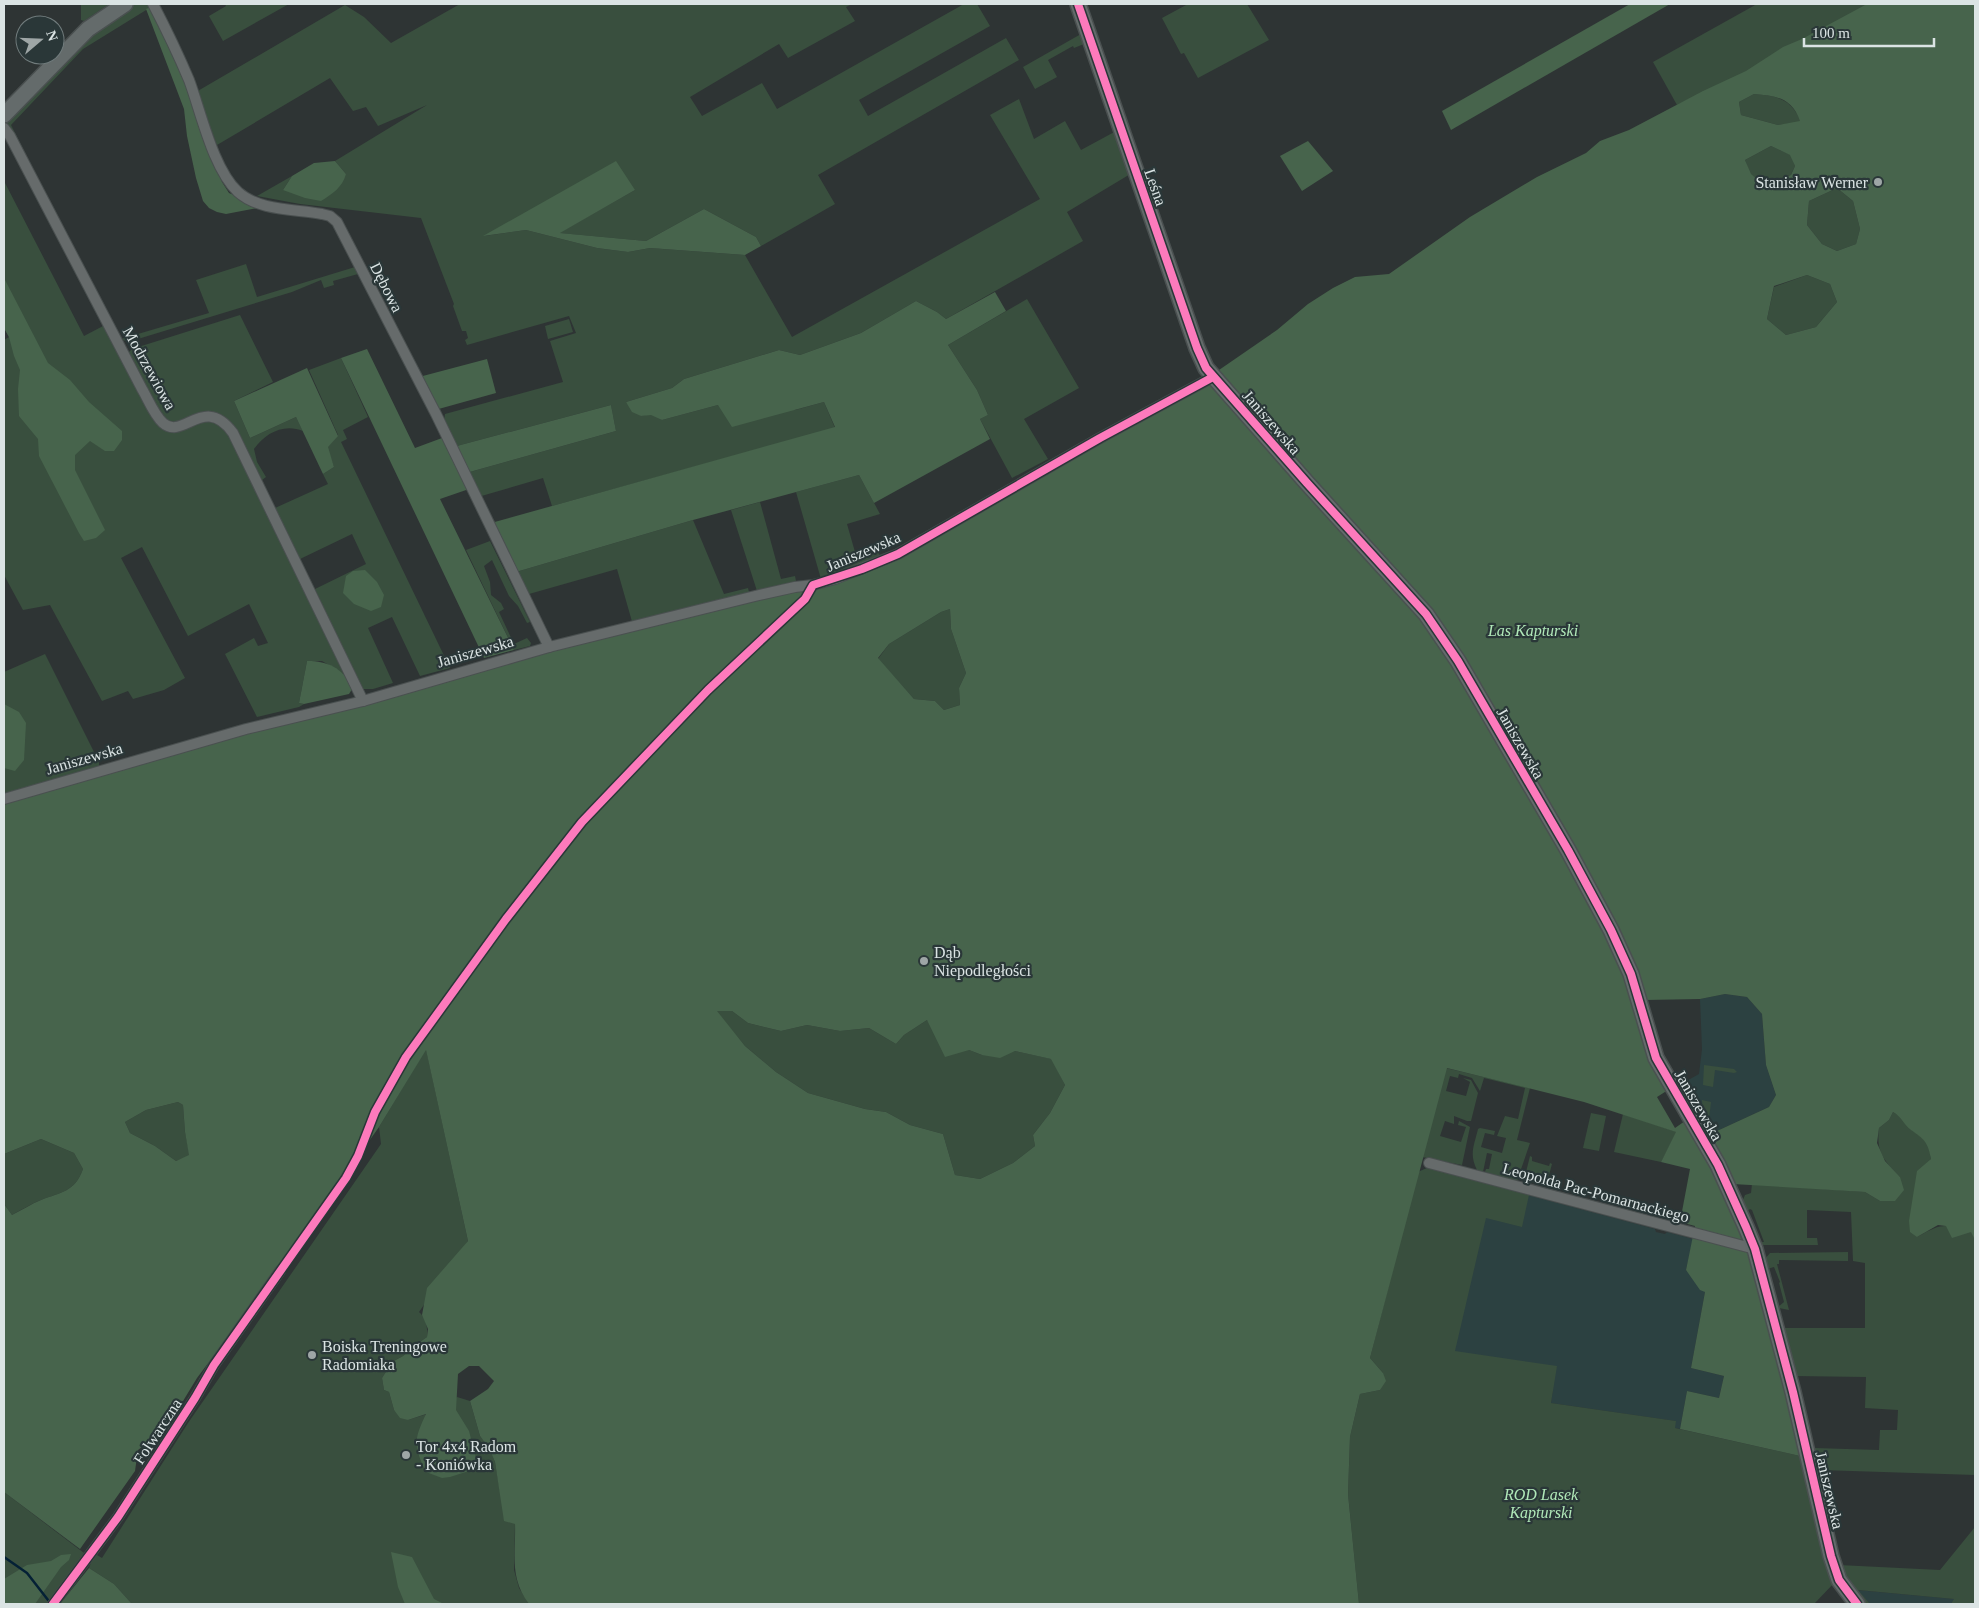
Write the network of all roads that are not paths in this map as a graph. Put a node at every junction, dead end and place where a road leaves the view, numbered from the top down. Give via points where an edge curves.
1 (125, 4) edge
2 (153, 4) edge
3 (1078, 4) edge
4 (4, 115) edge
5 (4, 128) edge
6 (1213, 377) junction
7 (549, 647) junction
8 (363, 701) junction
9 (4, 799) edge
10 (1429, 1163) dead end
11 (1755, 1249) junction
12 (280, 1270) dead end
13 (52, 1604) edge
14 (1856, 1604) edge

1 - 4 street via 88,29
2 - 7 street, Dębowa via 189,81 208,138 227,179 238,193 270,206 330,216 337,222 436,414
3 - 6 street, Leśna via 1196,348
5 - 8 street, Modrzewiowa via 162,422 174,427 198,418 216,417 233,433
6 - 7 street, Janiszewska via 878,563 813,585 773,591
6 - 11 street, Janiszewska via 1426,614 1458,661 1611,930 1631,974 1656,1058 1721,1172
7 - 8 street, Janiszewska
8 - 9 street, Janiszewska via 246,730
10 - 11 street, Leopolda Pac-Pomarnackiego
11 - 14 street, Janiszewska via 1793,1392 1831,1556 1839,1580
12 - 13 street, Folwarczna via 214,1365 118,1517

